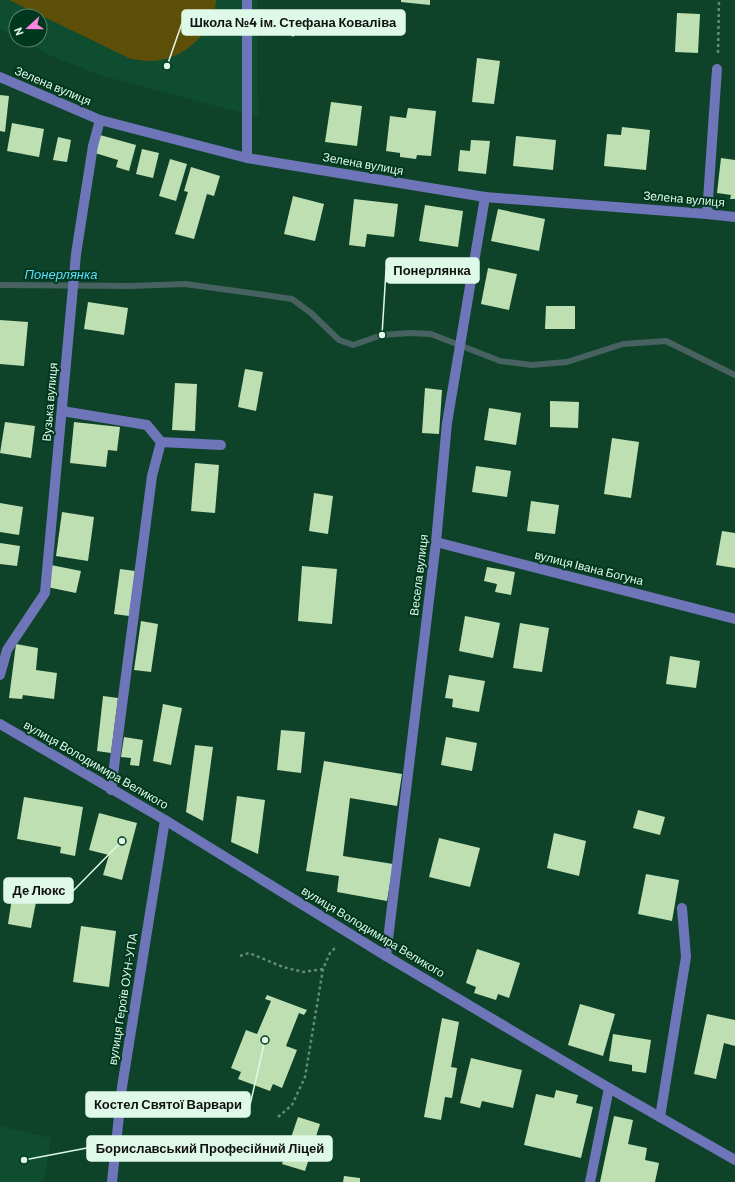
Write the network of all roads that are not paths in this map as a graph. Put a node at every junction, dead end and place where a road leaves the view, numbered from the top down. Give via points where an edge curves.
1 (247, 0) edge
2 (717, 70) road end
3 (0, 77) edge
4 (100, 120) junction
5 (247, 158) junction
6 (485, 198) junction
7 (707, 214) junction
8 (735, 217) edge
9 (62, 411) junction
10 (161, 442) junction
11 (221, 446) dead end
12 (436, 542) junction
13 (735, 619) edge
14 (0, 675) edge
15 (0, 724) edge
16 (111, 790) junction
17 (164, 820) junction
18 (682, 908) dead end
19 (386, 956) junction
20 (609, 1088) junction
21 (660, 1117) junction
22 (735, 1160) edge
23 (112, 1182) edge
24 (590, 1182) edge

1 - 5 street
2 - 7 street
3 - 4 street, Зелена вулиця
4 - 5 street, Зелена вулиця
4 - 9 street, Вузька вулиця via 93,146 76,254
5 - 6 street, Зелена вулиця
6 - 7 street, Зелена вулиця
6 - 12 street, Весела вулиця via 447,423
7 - 8 street, Зелена вулиця
9 - 10 street via 147,424
9 - 14 street, Вузька вулиця via 45,593 7,650
10 - 11 street
10 - 16 street via 152,476
12 - 13 street, вулиця Івана Богуна
12 - 19 street, Весела вулиця
15 - 16 street, вулиця Володимира Великого
16 - 17 street, вулиця Володимира Великого
17 - 19 street, вулиця Володимира Великого
17 - 23 street, вулиця Героїв ОУН-УПА via 122,1087
18 - 21 street via 686,958
19 - 20 street, вулиця Володимира Великого
20 - 21 street, вулиця Володимира Великого
20 - 24 street
21 - 22 street, вулиця Володимира Великого

